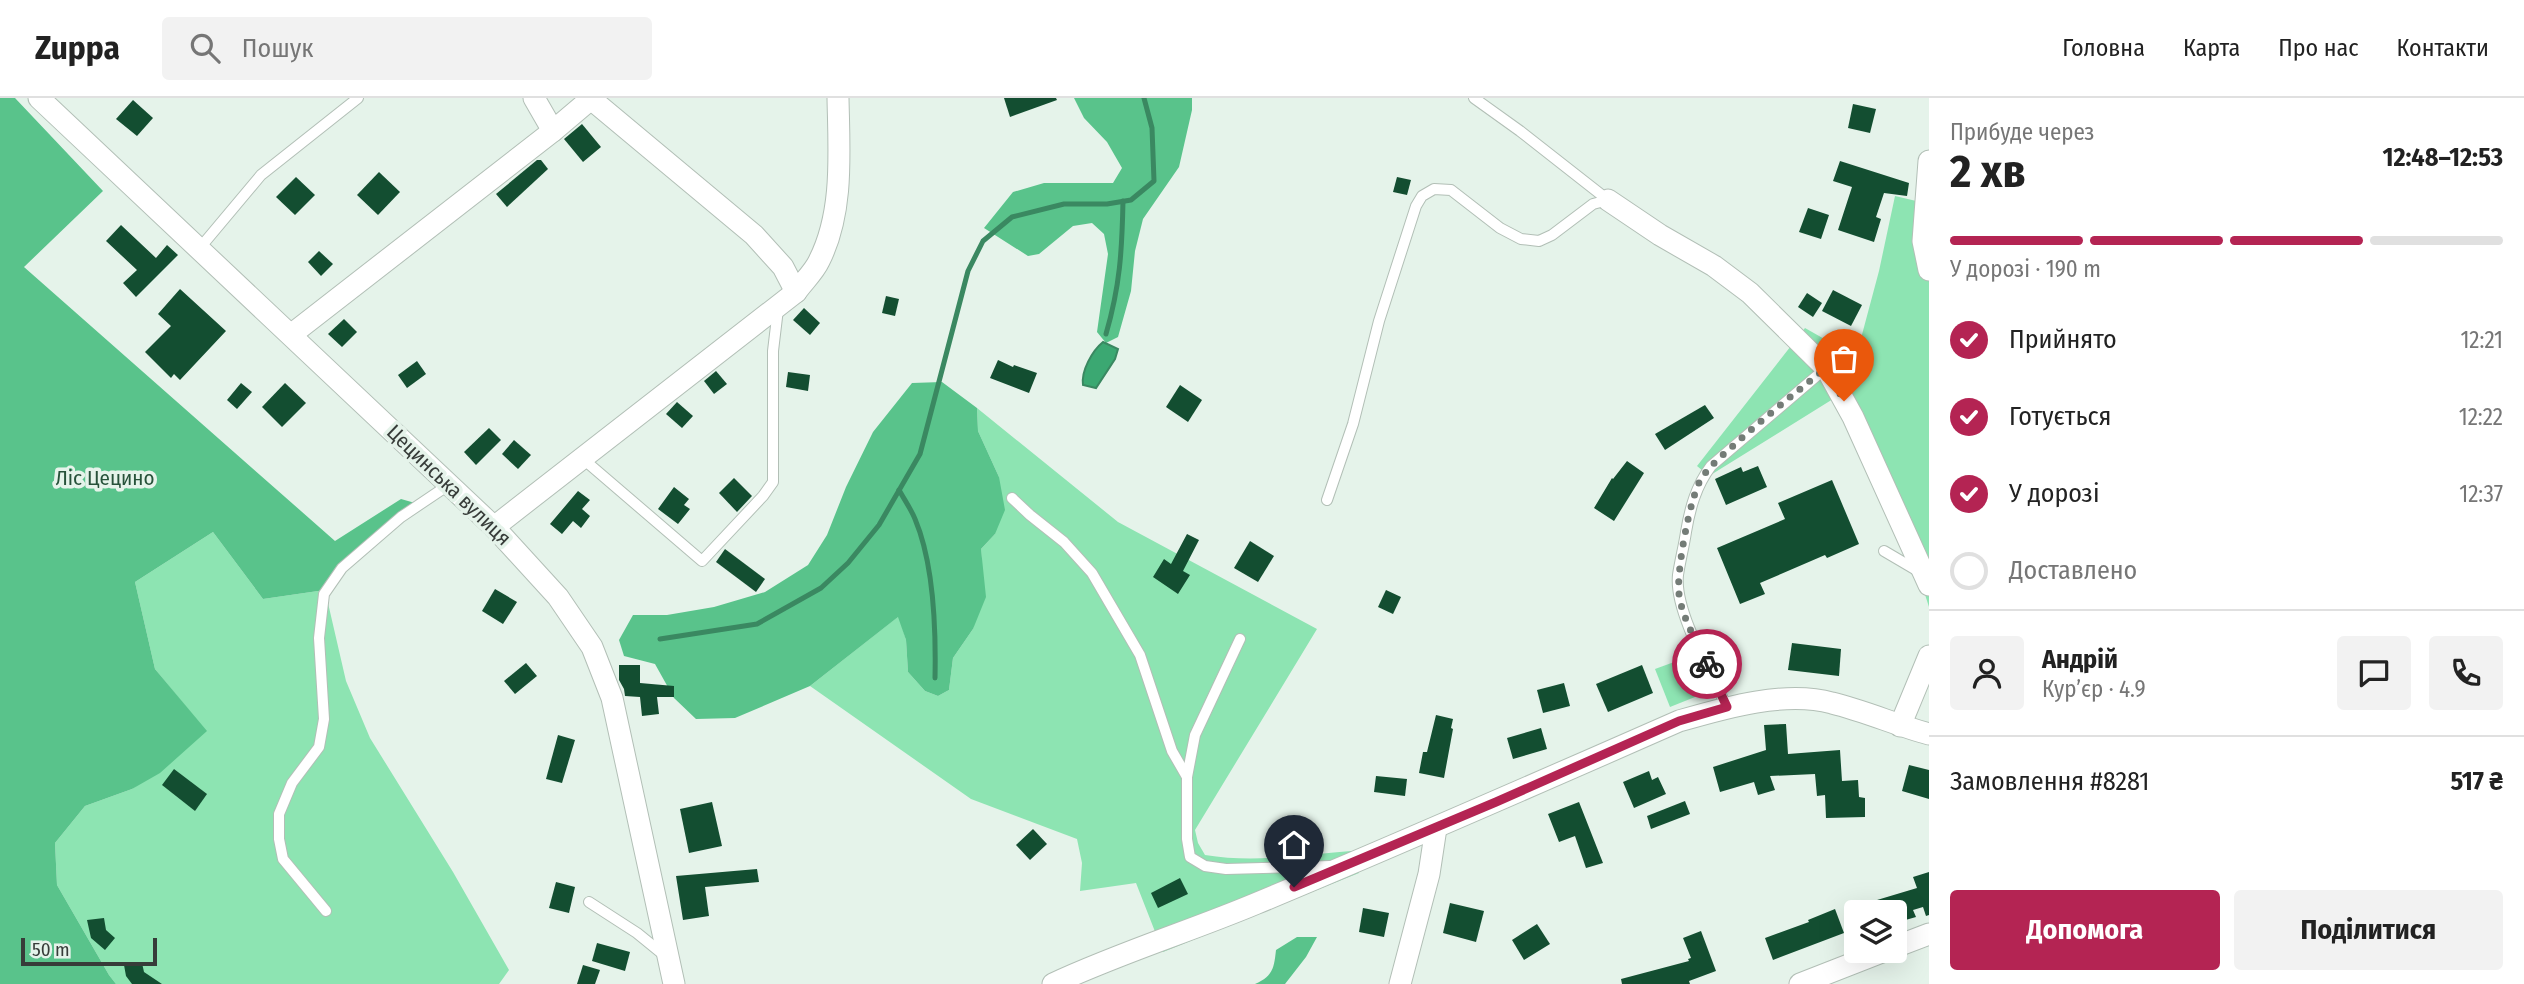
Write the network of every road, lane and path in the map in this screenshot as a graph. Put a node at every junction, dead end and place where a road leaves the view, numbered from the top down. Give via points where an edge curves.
1 (39, 98) edge
2 (358, 98) edge
3 (534, 98) edge
4 (592, 98) edge
5 (838, 98) edge
6 (1474, 98) edge
7 (553, 131) junction
8 (1929, 161) edge
9 (1608, 200) junction
10 (199, 249) junction
11 (1929, 270) edge
12 (796, 292) junction
13 (778, 307) junction
14 (292, 334) junction
15 (1826, 368) junction
16 (582, 458) junction
17 (450, 484) junction
18 (1012, 498) dead end
19 (1326, 500) dead end
20 (495, 527) junction
21 (1884, 551) dead end
22 (1927, 581) edge
23 (1240, 639) dead end
24 (1929, 656) edge
25 (1727, 707) junction
26 (1900, 726) junction
27 (1929, 734) edge
28 (1186, 776) junction
29 (1436, 828) junction
30 (1344, 867) junction
31 (589, 902) dead end
32 (326, 911) dead end
33 (1929, 934) edge
34 (1907, 942) edge
35 (667, 958) junction
36 (1854, 963) edge
37 (674, 984) edge
38 (1053, 984) edge
39 (1400, 984) edge
40 (1800, 984) edge

1 - 10 street, Цецинська вулиця
2 - 10 lane via 261,175
3 - 7 street
4 - 7 street
4 - 12 street via 754,235 783,267
5 - 12 street via 839,169 830,231 818,263
6 - 9 lane
7 - 14 street
8 - 11 street via 1923,241
9 - 15 street via 1750,293
9 - 19 lane via 1593,204 1539,241 1521,239 1500,228 1451,190 1434,189 1422,196
10 - 14 street, Цецинська вулиця
12 - 13 street
13 - 16 street
13 - 16 lane via 772,351 773,482 702,561
14 - 17 street, Цецинська вулиця
15 - 22 street via 1865,440
15 - 25 lane via 1711,467 1700,481 1690,510 1678,575 1679,595
16 - 20 street
17 - 20 street, Цецинська вулиця
17 - 32 lane via 401,517 342,568 324,594 318,638 324,719 318,747 292,783 279,814 279,839 283,859
18 - 28 lane via 1092,573 1140,655 1172,751
20 - 35 street, Цецинська вулиця via 558,597 593,647 612,698
21 - 22 lane via 1912,565
23 - 28 lane via 1195,735
24 - 26 street
25 - 26 street via 1779,699 1830,702
25 - 29 street via 1679,721
26 - 27 street
28 - 30 lane via 1190,857 1205,866
29 - 30 street
29 - 39 street via 1429,874
30 - 38 street
31 - 35 lane
33 - 34 street
35 - 37 street, Цецинська вулиця
36 - 40 street

